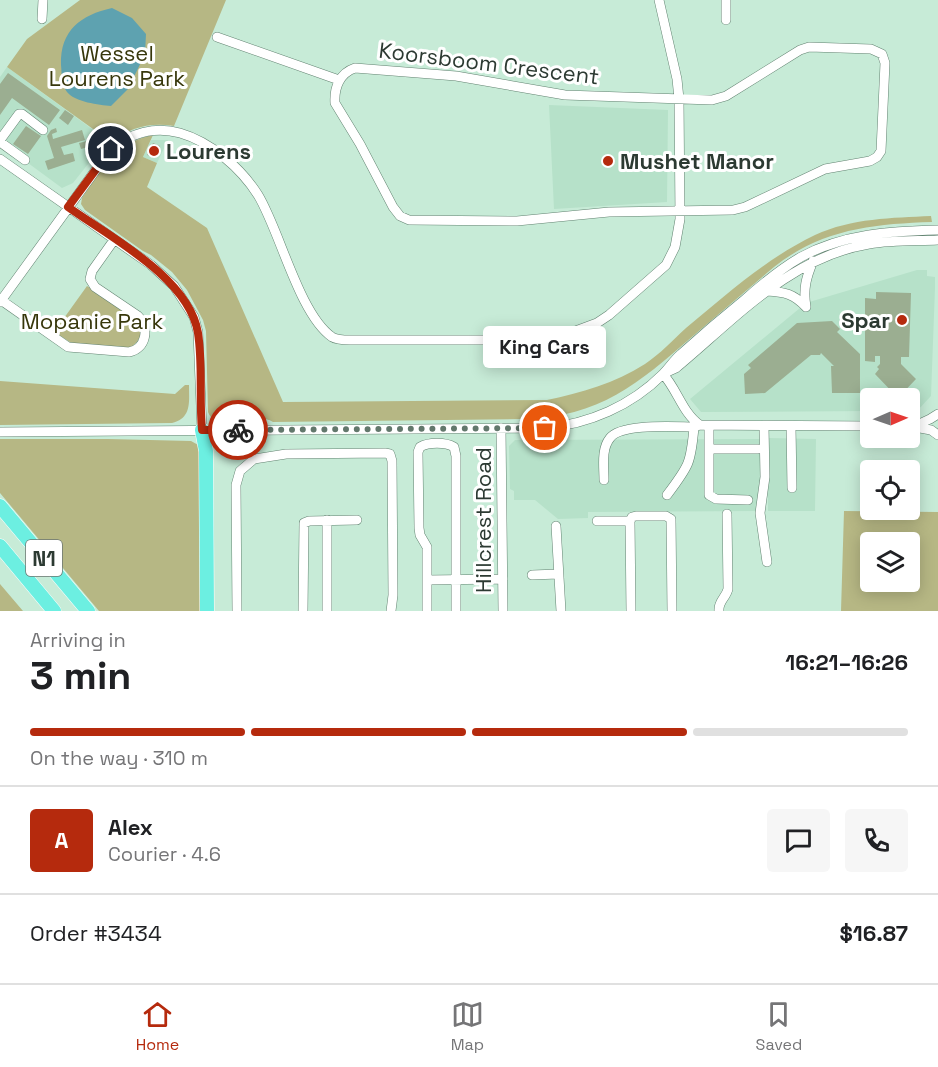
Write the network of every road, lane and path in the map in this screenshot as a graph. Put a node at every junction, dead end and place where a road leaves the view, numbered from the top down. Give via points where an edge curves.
1 (43, 0) edge
2 (659, 0) edge
3 (726, 0) edge
4 (42, 19) dead end
5 (726, 20) dead end
6 (217, 37) dead end
7 (339, 80) junction
8 (679, 99) junction
9 (43, 130) dead end
10 (0, 141) edge
11 (0, 159) edge
12 (25, 160) dead end
13 (68, 207) junction
14 (680, 211) junction
15 (938, 230) edge
16 (114, 240) junction
17 (938, 240) edge
18 (813, 261) junction
19 (767, 291) junction
20 (1, 301) edge
21 (663, 374) junction
22 (938, 414) edge
23 (920, 423) edge
24 (701, 426) junction
25 (764, 426) junction
26 (791, 426) junction
27 (860, 426) edge
28 (501, 428) junction
29 (920, 428) edge
30 (202, 430) junction
31 (0, 432) edge
32 (938, 435) edge
33 (709, 449) junction
34 (758, 449) dead end
35 (604, 480) dead end
36 (792, 488) dead end
37 (668, 495) dead end
38 (748, 500) dead end
39 (0, 506) edge
40 (727, 514) dead end
41 (327, 520) junction
42 (357, 520) dead end
43 (597, 521) dead end
44 (630, 521) junction
45 (556, 526) dead end
46 (0, 546) edge
47 (767, 562) dead end
48 (558, 574) junction
49 (532, 575) dead end
50 (456, 579) junction
51 (503, 579) junction
52 (427, 580) junction
53 (719, 609) edge
54 (54, 611) edge
55 (88, 611) edge
56 (207, 611) edge
57 (237, 611) edge
58 (303, 611) edge
59 (327, 611) edge
60 (391, 611) edge
61 (427, 611) edge
62 (456, 611) edge
63 (503, 611) edge
64 (561, 611) edge
65 (630, 611) edge
66 (672, 611) edge

1 - 4 street
2 - 8 street
3 - 5 street
6 - 7 street
7 - 8 street, Koorsboom Crescent via 351,69 360,68 456,76 565,95
7 - 14 street via 334,98 336,108 393,207 404,219 517,221 609,212
8 - 14 street
8 - 14 street, Koorsboom Crescent via 712,100 726,96 809,47 874,49 884,60 882,144 877,157 825,169 741,208
9 - 10 street via 19,114
10 - 12 street
11 - 13 street
13 - 14 street via 105,156 118,143 136,134 154,130 176,132 204,142 242,174 257,193 312,313 330,335 350,340 524,340 554,337 597,323 666,265 678,238
13 - 16 street
13 - 20 street
15 - 21 street via 867,235 802,257 768,280
16 - 20 street via 90,279 95,287 143,322 144,339 138,349 129,352 68,347
16 - 30 street via 163,274 194,316
17 - 18 street via 870,244
18 - 19 street
18 - 19 street via 805,282 806,307 789,293
19 - 21 street via 676,368
21 - 24 street
21 - 28 street via 621,405 583,422 545,428
22 - 23 street
24 - 25 street
24 - 33 street
24 - 35 street via 636,428 614,434 604,454
24 - 37 street via 686,471
25 - 26 street
25 - 47 street via 765,477 760,513
26 - 27 street
26 - 36 street
28 - 30 street
28 - 51 street, Hillcrest Road
29 - 32 street
30 - 31 street
30 - 56 highway via 206,451
33 - 34 street
33 - 38 street via 709,495 716,499
39 - 55 highway, N1
40 - 53 street via 728,590
41 - 42 street
41 - 58 street via 307,521 303,525
41 - 59 street
43 - 44 street
44 - 65 street
44 - 66 street via 636,516 671,519
45 - 48 street
46 - 54 highway, N1
48 - 49 street
48 - 64 street
50 - 51 street
50 - 52 street
50 - 52 street via 455,449 449,444 437,444 422,445 418,452 419,528 427,547
50 - 62 street
51 - 63 street, Hillcrest Road
52 - 61 street
57 - 60 street via 236,485 240,471 250,461 279,454 385,453 392,460

